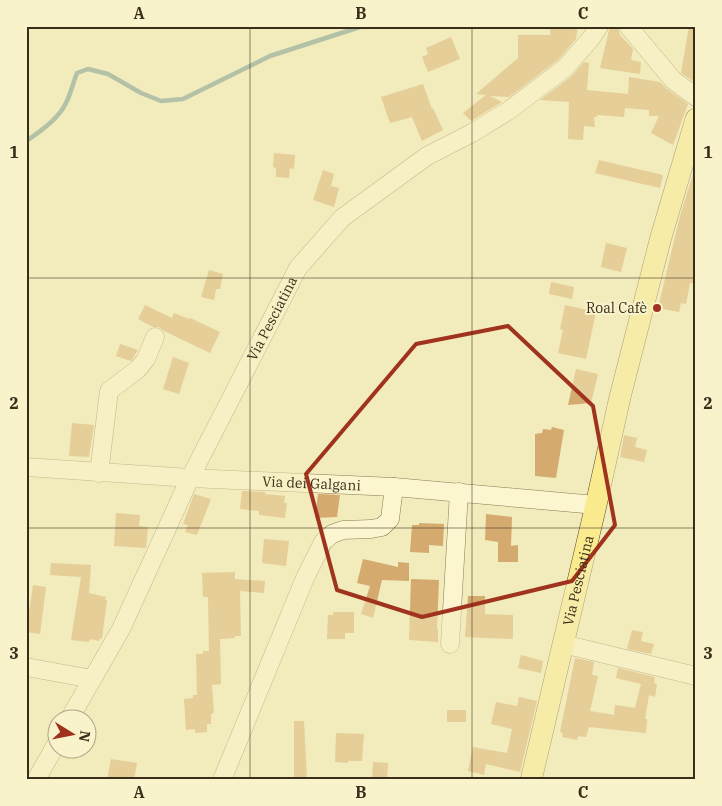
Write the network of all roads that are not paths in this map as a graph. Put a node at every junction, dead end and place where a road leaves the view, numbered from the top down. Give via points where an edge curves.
1 (599, 26) edge
2 (628, 26) edge
3 (696, 97) edge
4 (696, 119) edge
5 (154, 337) dead end
6 (26, 467) edge
7 (99, 473) junction
8 (190, 478) junction
9 (394, 487) junction
10 (459, 492) junction
11 (596, 506) junction
12 (450, 644) dead end
13 (563, 644) junction
14 (26, 667) edge
15 (696, 676) edge
16 (92, 679) junction
17 (76, 708) edge
18 (48, 758) edge
19 (36, 780) edge
20 (222, 780) edge
21 (530, 780) edge

1 - 8 street, Via Pesciatina via 565,68 508,111 428,156 342,218 298,268
2 - 3 street via 673,80
4 - 11 main road, Via Pesciatina via 658,246
5 - 7 street via 146,359 138,369 109,391
6 - 7 street, Via dei Galgani
7 - 8 street, Via dei Galgani
8 - 9 street, Via dei Galgani
8 - 16 street, Via Pesciatina via 120,629
9 - 10 street, Via dei Galgani
9 - 20 street via 390,519 382,527 343,530 323,542 305,578
10 - 11 street, Via dei Galgani
10 - 12 street
11 - 13 main road, Via Pesciatina
13 - 15 street
13 - 21 main road, Via Pesciatina
14 - 16 street
16 - 17 street, Via Pesciatina
18 - 19 street

